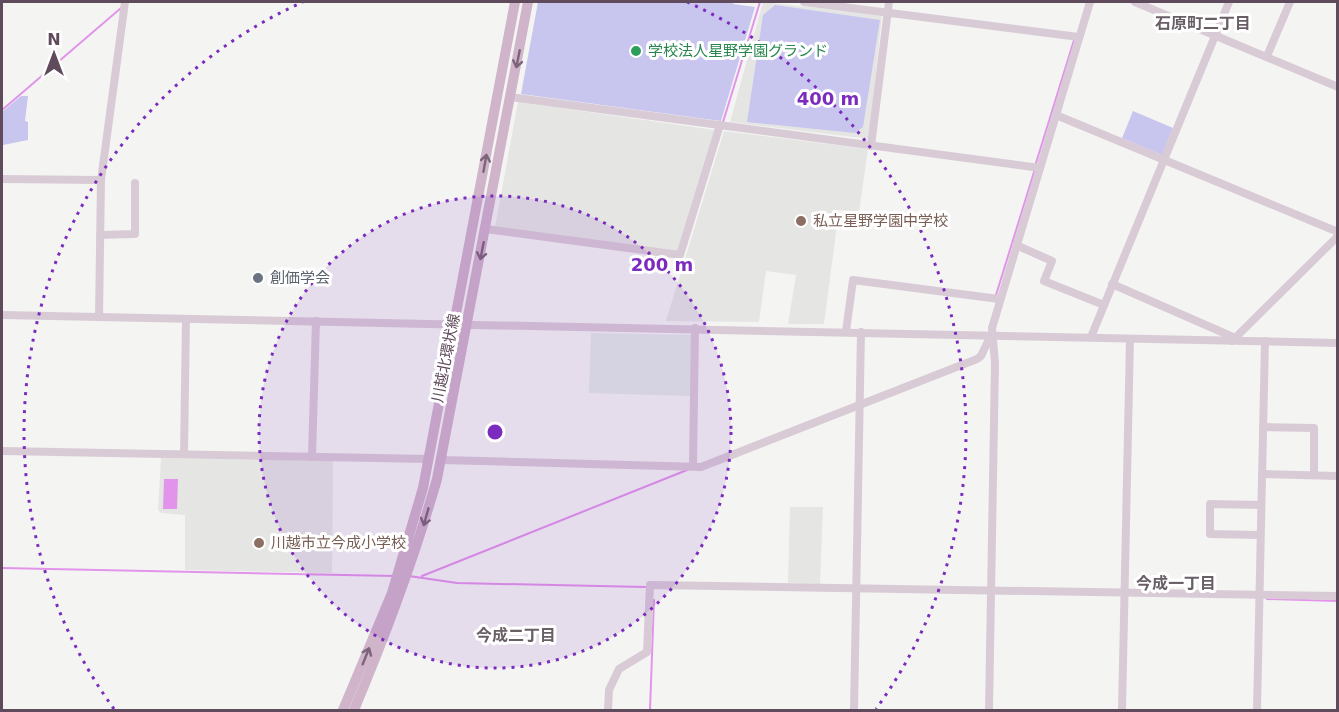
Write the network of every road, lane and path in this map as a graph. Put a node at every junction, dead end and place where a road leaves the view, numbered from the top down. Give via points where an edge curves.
1 (125, 2) edge
2 (515, 2) edge
3 (528, 2) edge
4 (804, 2) edge
5 (889, 2) edge
6 (1090, 2) edge
7 (1135, 2) edge
8 (1229, 2) edge
9 (1290, 2) edge
10 (888, 12) junction
11 (1215, 34) junction
12 (1079, 37) junction
13 (1267, 56) junction
14 (1338, 87) edge
15 (510, 98) junction
16 (1056, 115) junction
17 (720, 125) junction
18 (871, 146) junction
19 (1164, 158) junction
20 (1040, 168) junction
21 (2, 179) edge
22 (101, 180) junction
23 (135, 183) dead end
24 (486, 229) junction
25 (100, 235) junction
26 (1337, 238) edge
27 (1016, 245) junction
28 (1112, 284) junction
29 (999, 299) junction
30 (1104, 305) junction
31 (2, 315) edge
32 (99, 317) junction
33 (186, 319) junction
34 (316, 321) junction
35 (456, 324) junction
36 (468, 324) junction
37 (695, 328) junction
38 (846, 331) junction
39 (861, 332) junction
40 (991, 335) junction
41 (1091, 337) junction
42 (1130, 339) junction
43 (1232, 339) junction
44 (1265, 341) junction
45 (1338, 343) edge
46 (859, 402) junction
47 (1263, 427) junction
48 (2, 451) edge
49 (184, 454) junction
50 (312, 457) junction
51 (429, 459) junction
52 (441, 460) junction
53 (693, 465) junction
54 (1262, 474) junction
55 (1314, 475) junction
56 (1338, 476) edge
57 (1261, 506) junction
58 (1260, 535) junction
59 (856, 587) junction
60 (991, 590) junction
61 (1124, 593) junction
62 (1258, 596) junction
63 (1338, 596) edge
64 (343, 711) edge
65 (354, 711) edge
66 (609, 711) edge
67 (854, 711) edge
68 (989, 711) edge
69 (1122, 711) edge
70 (1257, 711) edge

1 - 22 street
35 -> 2 main road, 川越北環状線
3 -> 15 main road, 川越北環状線
4 - 10 street
5 - 10 street
6 - 12 street
7 - 11 street
8 - 11 street
9 - 13 street
10 - 12 street
10 - 18 street
11 - 13 street
11 - 19 street
12 - 16 street
13 - 14 street
15 - 17 street
15 - 24 main road, 川越北環状線
16 - 19 street
16 - 20 street
17 - 18 street
17 - 24 street via 680,255
18 - 20 street
19 - 26 street
19 - 28 street
20 - 27 street
21 - 22 street
22 - 25 street
23 - 25 street via 135,234
24 -> 36 main road, 川越北環状線
25 - 32 street
26 - 43 street
27 - 29 street
27 - 30 street via 1052,261 1044,281
28 - 30 street
28 - 43 street
29 - 38 street via 853,280
29 - 40 street
30 - 41 street
31 - 32 street
32 - 33 street
33 - 34 street
33 - 49 street
34 - 35 street
34 - 50 street
35 - 36 street
35 - 51 main road, 川越北環状線
36 - 37 street
36 - 52 main road, 川越北環状線
37 - 38 street
37 - 53 street
38 - 39 street
39 - 40 street
39 - 46 street
40 - 41 street
40 - 46 street via 981,356
40 - 60 street
41 - 42 street
42 - 43 street
42 - 61 street
43 - 44 street
44 - 45 street
44 - 47 street
46 - 53 street via 702,467
46 - 59 street
47 - 54 street
47 - 55 street via 1314,428
48 - 49 street
49 - 50 street
50 - 51 street
64 -> 51 main road, 川越北環状線 via 399,573
52 - 53 street
52 -> 65 main road, 川越北環状線 via 418,547
54 - 55 street
54 - 57 street
55 - 56 street
57 - 58 street
57 - 58 street via 1210,504 1210,534
58 - 62 street
59 - 60 street
59 - 66 street via 650,585 648,652 619,669 609,690
59 - 67 street
60 - 61 street
60 - 68 street
61 - 62 street
61 - 69 street
62 - 63 street
62 - 70 street

